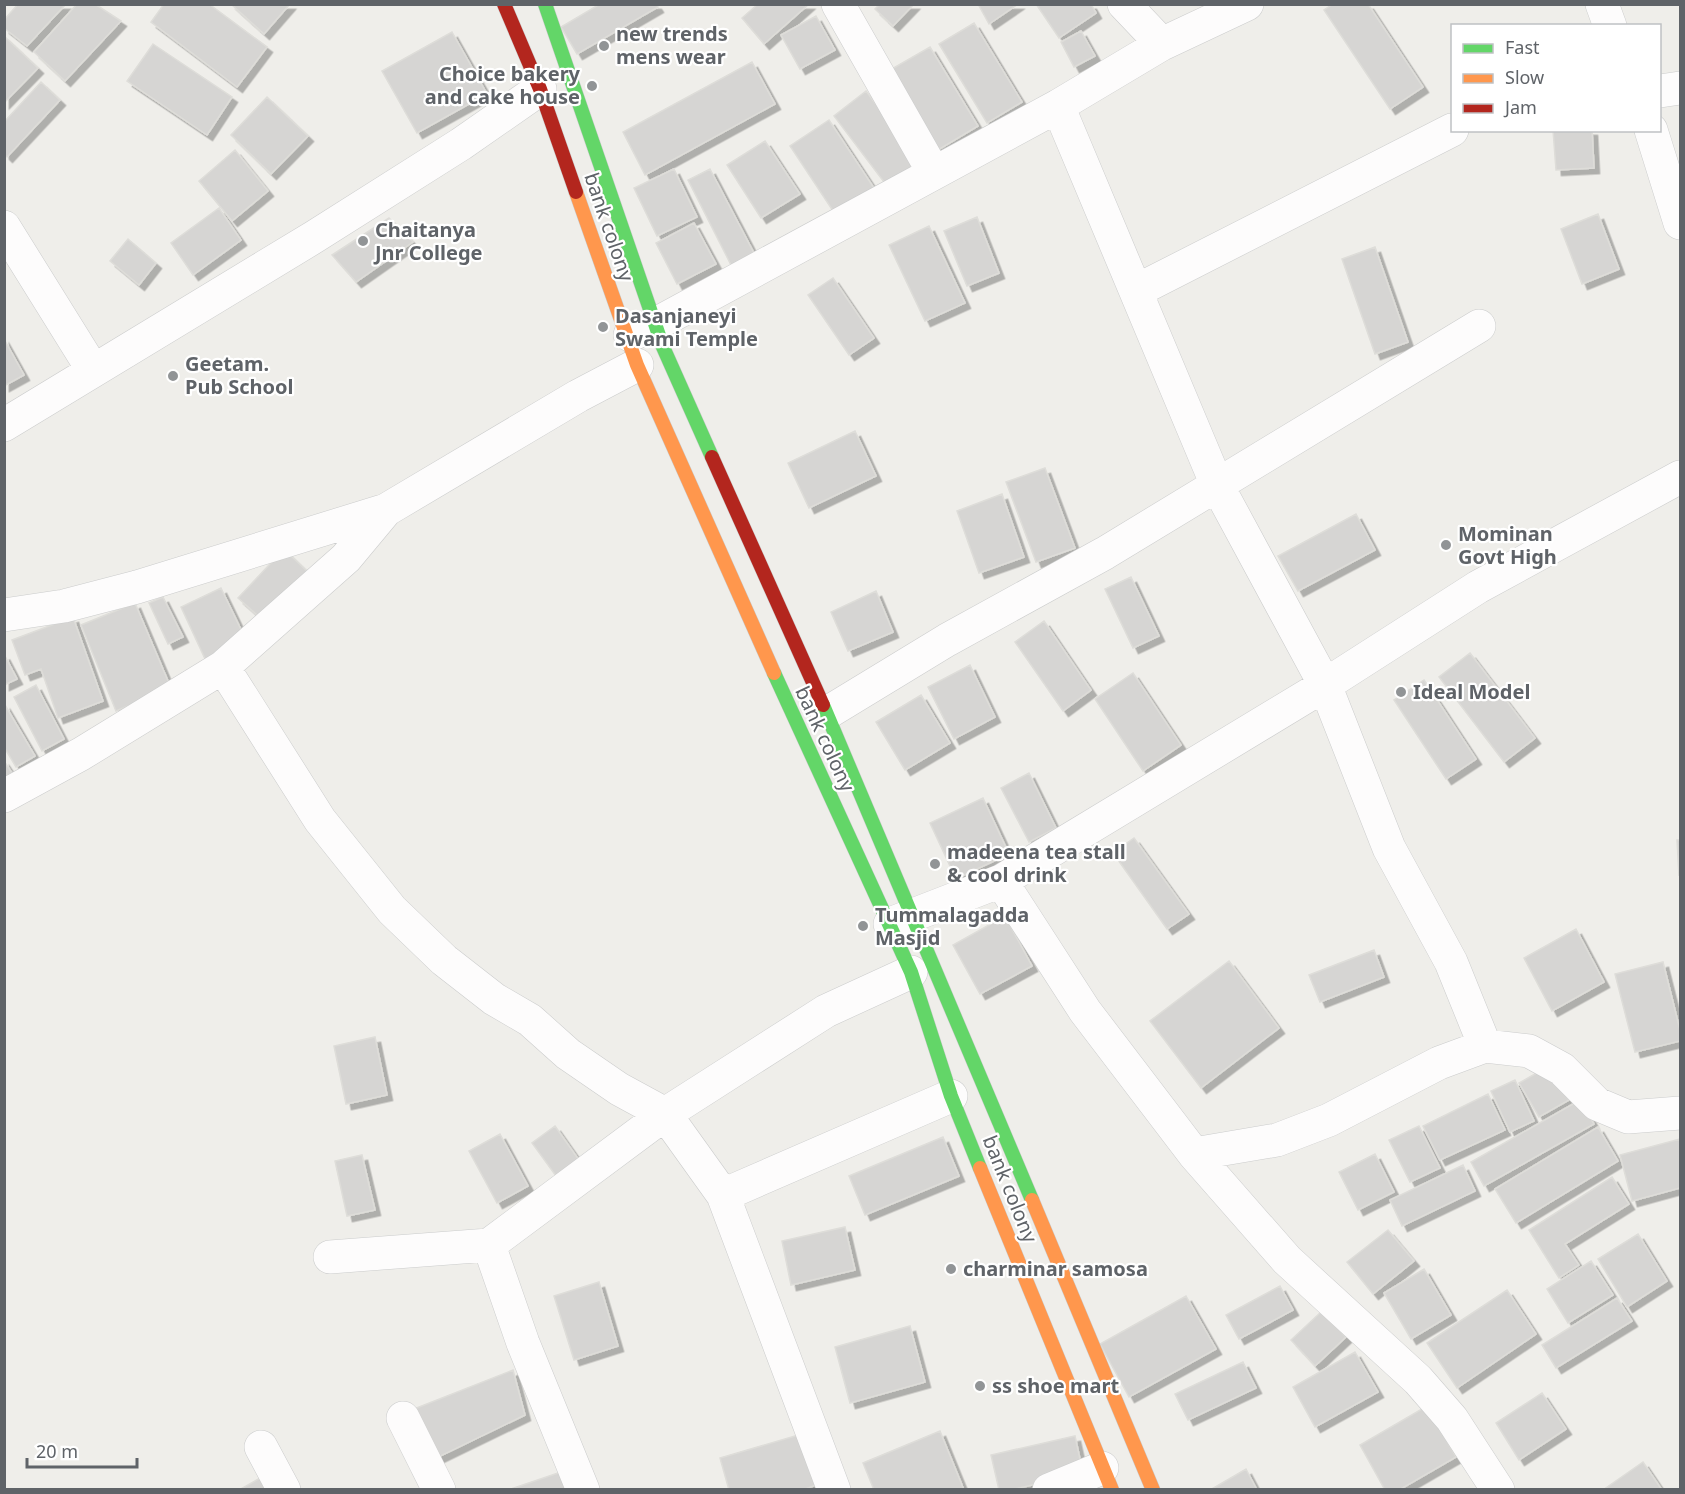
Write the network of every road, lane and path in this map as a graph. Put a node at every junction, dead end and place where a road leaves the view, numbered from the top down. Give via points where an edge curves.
1 (504, 4) edge
2 (545, 4) edge
3 (838, 4) edge
4 (1124, 4) edge
5 (1247, 4) edge
6 (1602, 4) edge
7 (1609, 24) edge
8 (1162, 44) junction
9 (1680, 88) edge
10 (540, 89) junction
11 (1661, 91) edge
12 (1058, 106) junction
13 (1451, 131) edge
14 (1652, 132) edge
15 (934, 173) junction
16 (1680, 223) edge
17 (4, 227) edge
18 (1136, 291) junction
19 (1479, 326) dead end
20 (640, 342) junction
21 (93, 370) junction
22 (4, 425) edge
23 (1680, 477) edge
24 (1217, 485) junction
25 (386, 510) junction
26 (4, 615) edge
27 (223, 668) junction
28 (1325, 685) junction
29 (827, 713) junction
30 (4, 796) edge
31 (1001, 881) junction
32 (901, 920) junction
33 (910, 972) junction
34 (1485, 1046) junction
35 (951, 1096) junction
36 (1680, 1113) edge
37 (665, 1114) junction
38 (1194, 1154) junction
39 (723, 1195) junction
40 (489, 1245) junction
41 (330, 1257) dead end
42 (403, 1418) dead end
43 (261, 1447) dead end
44 (1107, 1479) edge
45 (284, 1490) edge
46 (439, 1490) edge
47 (583, 1490) edge
48 (834, 1490) edge
49 (1049, 1490) edge
50 (1153, 1490) edge
51 (1498, 1490) edge

1 - 10 main road, bank colony
2 - 20 main road
3 - 15 street
4 - 8 street
5 - 8 street
6 - 7 street
8 - 12 street
9 - 11 street
10 - 20 main road, bank colony
10 - 21 street via 314,237
12 - 15 street
12 - 18 street
13 - 18 street
14 - 16 street
15 - 20 street
17 - 21 street
18 - 24 street
19 - 24 street
20 - 25 street via 578,396
20 - 29 main road
20 - 32 main road, bank colony via 798,727
21 - 22 street
23 - 28 street via 1478,587
24 - 28 street
24 - 29 street
25 - 26 street via 137,587 64,606
25 - 27 street via 346,558
27 - 30 street
27 - 37 street via 320,820 393,910 444,960 530,1020 568,1054
28 - 31 street
28 - 34 street via 1389,848 1451,962
29 - 32 main road
31 - 32 street
31 - 38 street via 1085,1011
32 - 33 main road, bank colony
32 - 50 main road
33 - 35 main road, bank colony
33 - 37 street via 826,1011
34 - 36 street via 1529,1051 1562,1069 1597,1104 1628,1117
34 - 38 street via 1439,1063 1329,1120 1277,1140
35 - 39 street
35 - 44 main road, bank colony
37 - 39 street
37 - 40 street
38 - 51 street via 1287,1260 1418,1380 1452,1419
39 - 48 street
40 - 41 street
40 - 47 street via 523,1343
42 - 46 street
43 - 45 street
44 - 49 street

